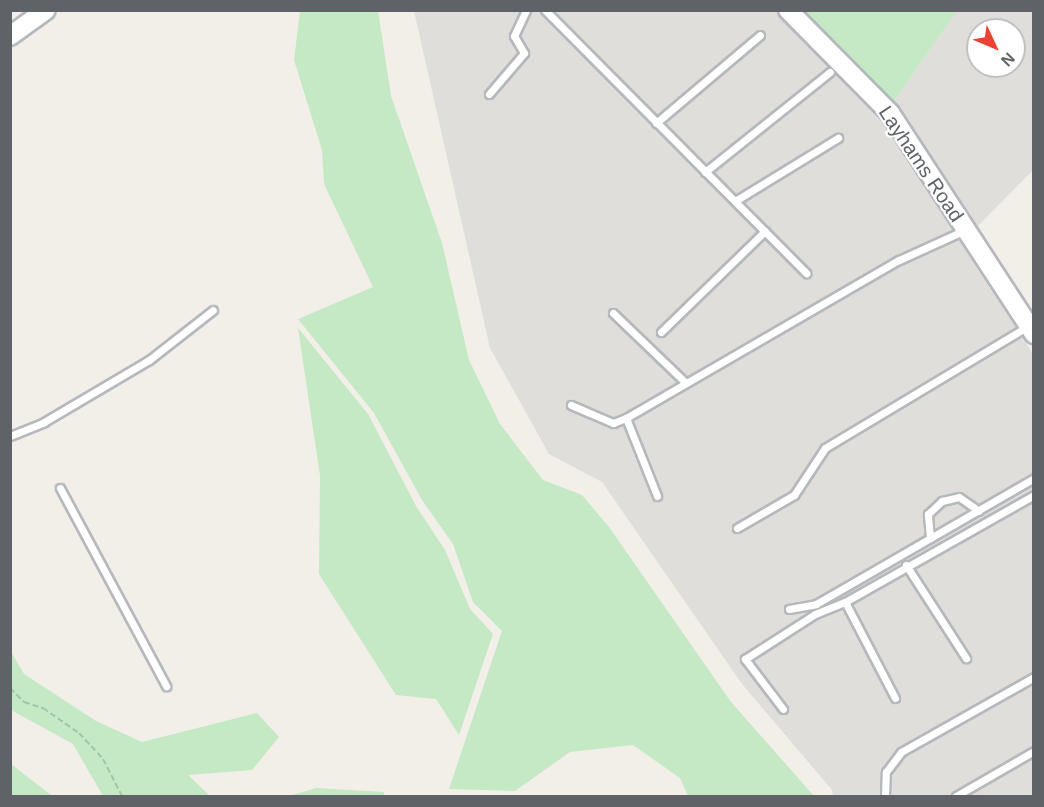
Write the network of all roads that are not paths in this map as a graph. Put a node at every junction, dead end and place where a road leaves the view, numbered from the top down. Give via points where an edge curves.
1 (46, 10) edge
2 (526, 10) edge
3 (545, 10) edge
4 (788, 10) edge
5 (760, 35) dead end
6 (10, 36) edge
7 (830, 72) dead end
8 (489, 94) dead end
9 (656, 123) junction
10 (838, 138) dead end
11 (705, 172) junction
12 (735, 201) junction
13 (965, 230) junction
14 (765, 231) junction
15 (806, 273) dead end
16 (213, 310) dead end
17 (613, 313) dead end
18 (1031, 330) edge
19 (661, 332) dead end
20 (686, 383) junction
21 (571, 405) dead end
22 (626, 418) junction
23 (10, 436) edge
24 (1034, 478) edge
25 (60, 488) dead end
26 (1034, 495) edge
27 (657, 496) dead end
28 (979, 511) junction
29 (737, 528) dead end
30 (930, 538) junction
31 (906, 565) junction
32 (845, 602) junction
33 (789, 609) dead end
34 (966, 658) dead end
35 (1034, 677) edge
36 (165, 686) dead end
37 (896, 698) dead end
38 (783, 709) dead end
39 (1034, 751) edge
40 (885, 796) edge
41 (956, 796) edge

1 - 6 street
2 - 8 lane via 514,36 524,53
3 - 9 lane
4 - 13 street, Layhams Road via 890,113
5 - 9 lane
7 - 11 lane
9 - 11 lane
10 - 12 lane
11 - 12 lane
12 - 14 lane
13 - 18 street, Layhams Road
13 - 20 lane via 899,260
14 - 15 lane
14 - 19 lane
16 - 23 lane via 149,360 44,422
17 - 20 lane
18 - 29 lane via 825,448 794,495
20 - 22 lane
21 - 22 lane via 613,423
22 - 27 lane
24 - 28 lane
25 - 36 lane
26 - 31 lane
28 - 30 lane
28 - 30 lane via 959,497 942,501 928,514
30 - 33 lane via 816,603
31 - 32 lane
31 - 34 lane
32 - 37 lane
32 - 38 lane via 815,614 745,659
35 - 40 lane via 901,752 886,772
39 - 41 lane

